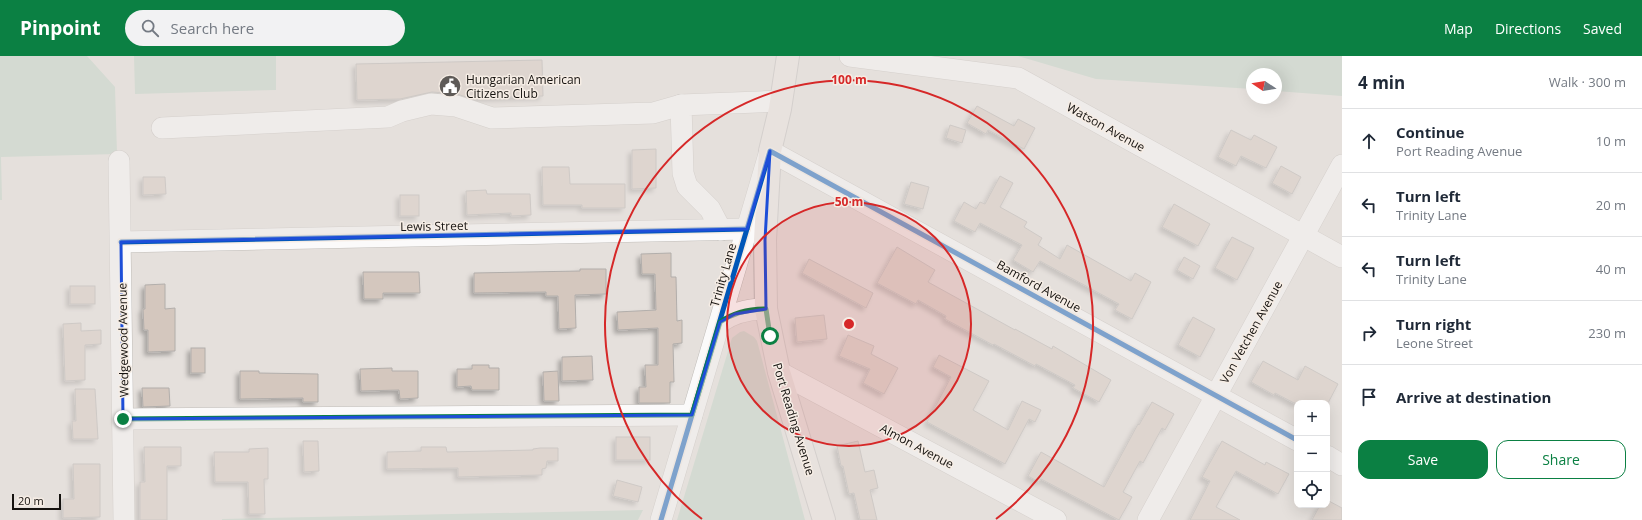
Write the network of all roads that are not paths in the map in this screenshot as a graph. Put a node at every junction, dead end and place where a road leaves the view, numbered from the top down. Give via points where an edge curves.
1 (788, 56) edge
2 (850, 56) edge
3 (781, 101) junction
4 (682, 105) junction
5 (162, 128) dead end
6 (770, 151) junction
7 (120, 160) dead end
8 (1342, 165) edge
9 (747, 229) junction
10 (721, 230) junction
11 (1303, 236) junction
12 (121, 242) junction
13 (1342, 257) edge
14 (766, 309) junction
15 (720, 322) junction
16 (779, 372) junction
17 (1216, 395) junction
18 (692, 415) junction
19 (123, 419) junction
20 (1294, 438) edge
21 (1330, 458) edge
22 (1342, 465) edge
23 (124, 520) edge
24 (661, 520) edge
25 (824, 520) edge
26 (1056, 520) edge
27 (1148, 520) edge

1 - 3 main road, Port Reading Avenue
2 - 11 street, Watson Avenue via 1018,78
3 - 4 street
3 - 6 main road, Port Reading Avenue
4 - 5 street via 653,113 492,118 456,106 431,104 388,117
4 - 10 street via 683,173 688,186 710,209
6 - 9 street, Trinity Lane
6 - 14 main road, Port Reading Avenue via 765,240
6 - 17 street, Bamford Avenue
7 - 12 street, Wedgewood Avenue
8 - 11 street, Von Vetchen Avenue
9 - 10 street, Lewis Street
9 - 15 street, Trinity Lane
10 - 12 street, Lewis Street
11 - 13 street, Watson Avenue
11 - 17 street, Von Vetchen Avenue
12 - 19 street, Wedgewood Avenue
14 - 15 street, Trinity Lane via 735,314
14 - 16 main road, Port Reading Avenue
15 - 18 street, Trinity Lane
16 - 25 main road, Port Reading Avenue
16 - 26 street, Almon Avenue
17 - 20 street, Bamford Avenue
17 - 27 street, Von Vetchen Avenue
18 - 19 street
18 - 24 street, Trinity Lane
19 - 23 street, Wedgewood Avenue
21 - 22 street

